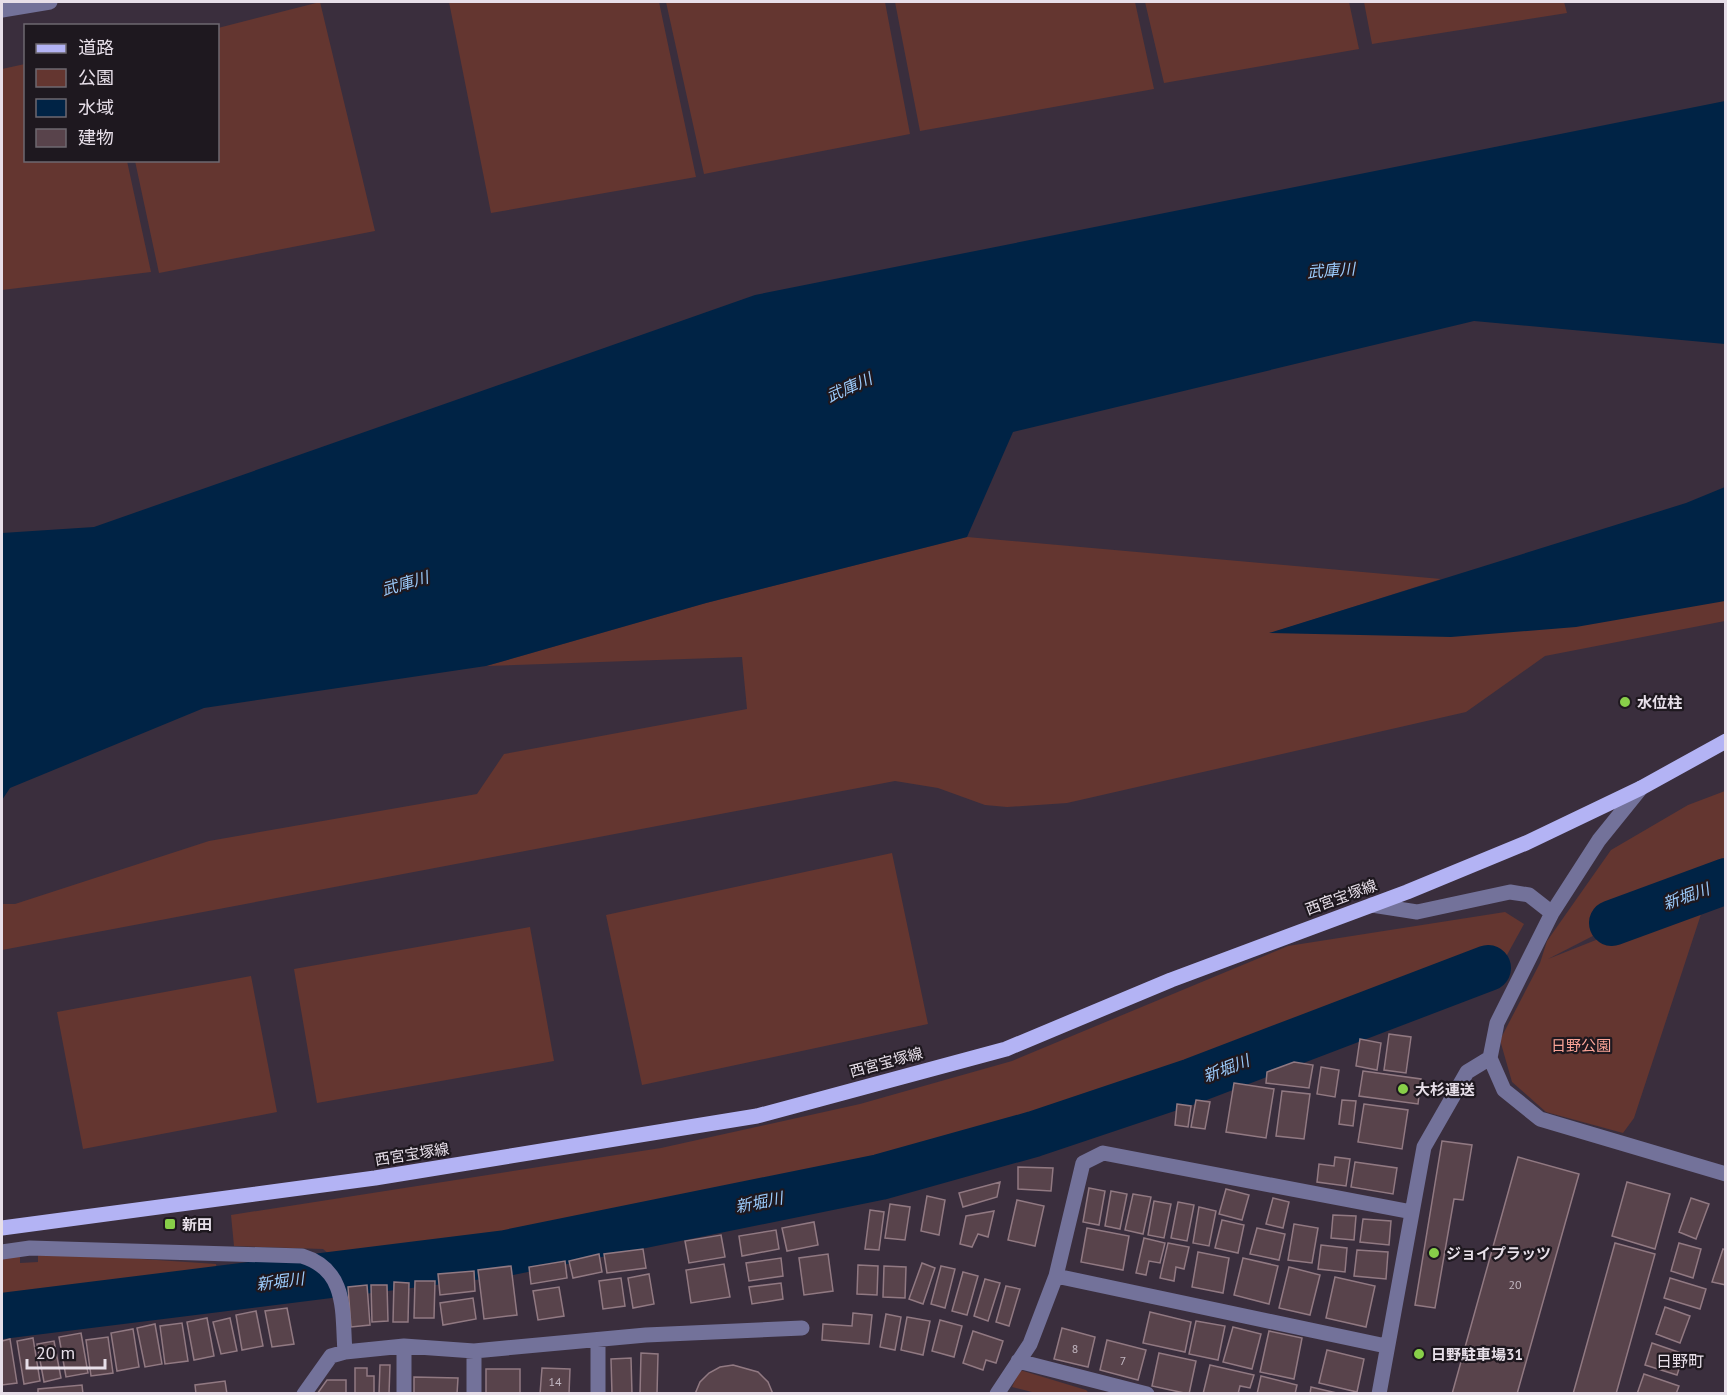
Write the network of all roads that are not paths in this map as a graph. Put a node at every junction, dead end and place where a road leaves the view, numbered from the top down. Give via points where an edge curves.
1 (50, 2) edge
2 (2, 10) edge
3 (1725, 741) edge
4 (1641, 788) junction
5 (1372, 905) junction
6 (1552, 913) junction
7 (1490, 1058) junction
8 (1725, 1174) edge
9 (1412, 1212) junction
10 (27, 1225) junction
11 (2, 1228) edge
12 (30, 1248) junction
13 (2, 1252) edge
14 (1056, 1276) junction
15 (802, 1328) dead end
16 (598, 1340) junction
17 (404, 1346) junction
18 (1386, 1346) junction
19 (474, 1351) junction
20 (345, 1352) junction
21 (1018, 1361) junction
22 (304, 1394) edge
23 (404, 1394) edge
24 (474, 1394) edge
25 (598, 1394) edge
26 (997, 1394) edge
27 (1147, 1394) edge
28 (1379, 1394) edge

1 - 2 street
3 - 4 main road, 西宮宝塚線
4 - 5 main road, 西宮宝塚線 via 1526,843
4 - 6 street via 1599,840
5 - 6 street via 1417,912 1510,892 1529,895
5 - 10 main road, 西宮宝塚線 via 1172,980 1006,1049 757,1116 375,1178
6 - 7 street via 1497,1023
7 - 8 street via 1504,1090 1540,1119
7 - 9 street via 1467,1072 1424,1147
9 - 14 street via 1103,1153 1083,1163
9 - 18 street
10 - 11 main road, 西宮宝塚線
10 - 12 street
12 - 13 street
12 - 20 street via 302,1256 318,1261 341,1292
14 - 18 street
14 - 21 street via 1030,1344
15 - 16 street
16 - 19 street
16 - 25 street
17 - 19 street
17 - 20 street
17 - 23 street
18 - 28 street
19 - 24 street
20 - 22 street via 331,1356
21 - 26 street
21 - 27 street

